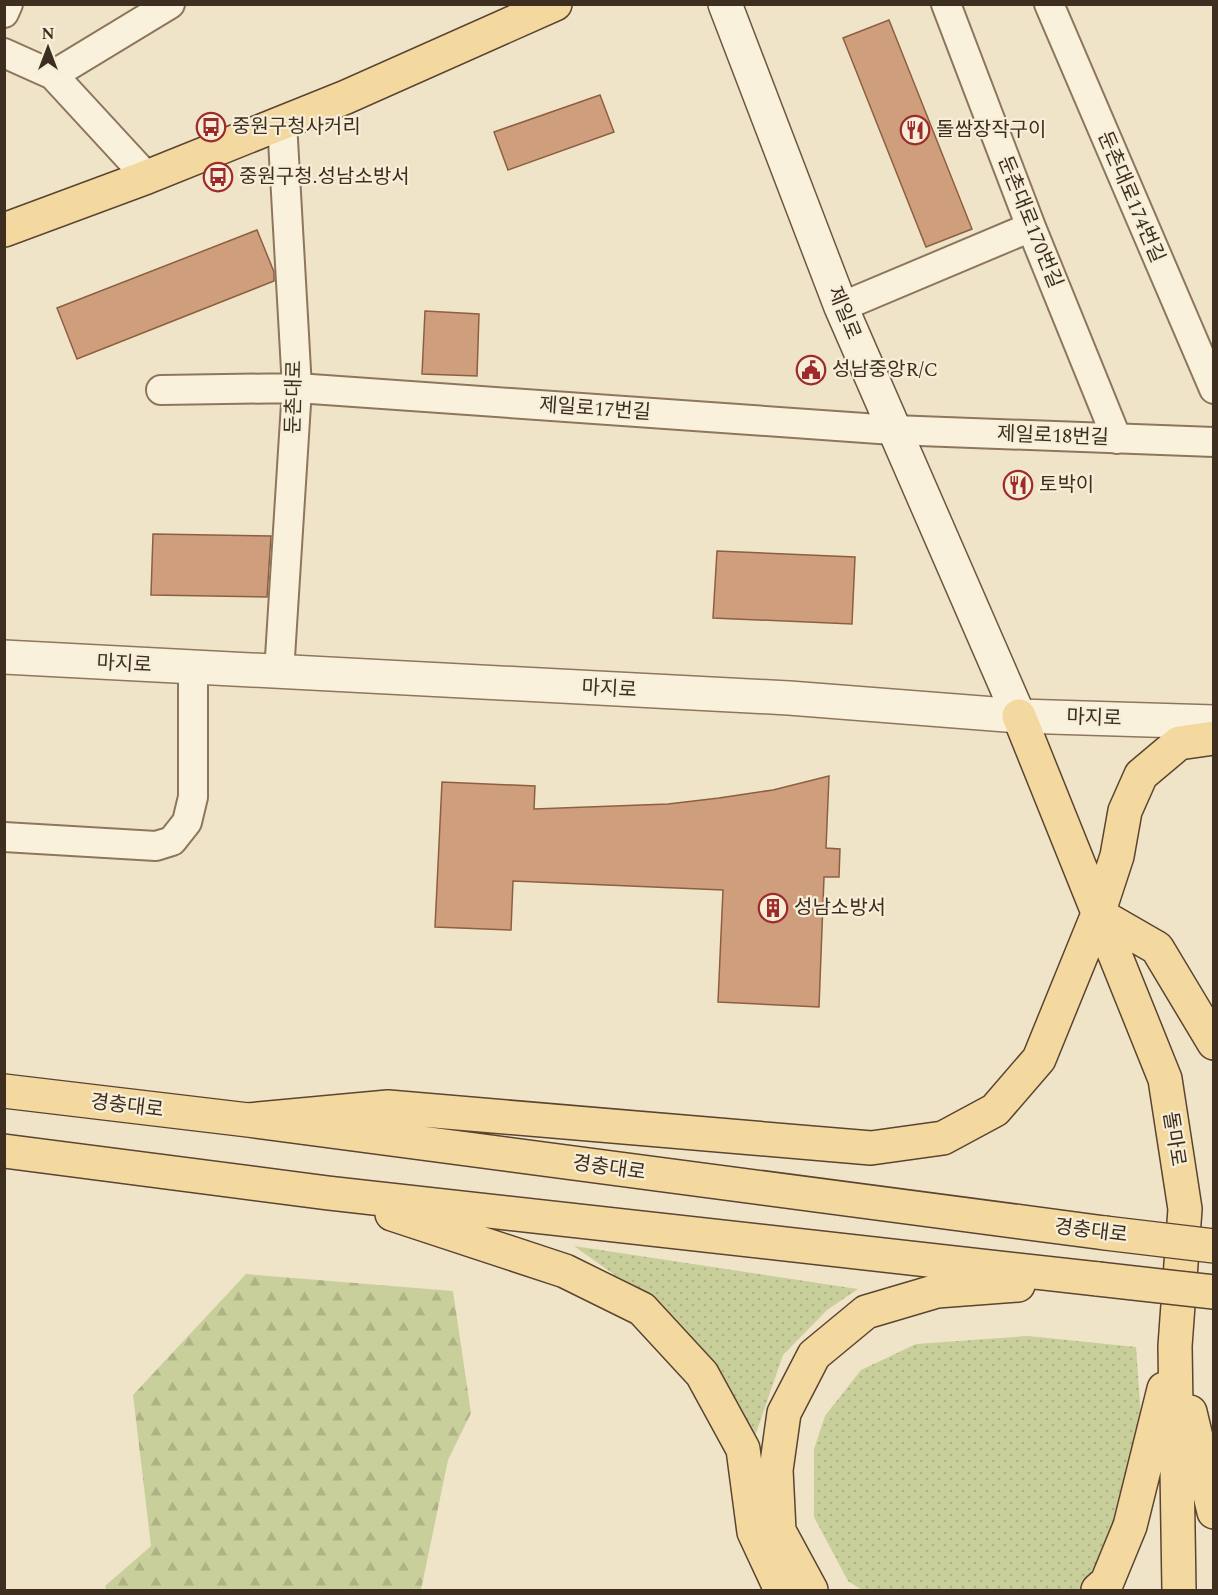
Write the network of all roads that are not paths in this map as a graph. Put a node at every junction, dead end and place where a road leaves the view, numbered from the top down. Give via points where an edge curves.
1 (8, 4) edge
2 (170, 4) edge
3 (555, 4) edge
4 (725, 4) edge
5 (946, 4) edge
6 (1049, 4) edge
7 (4, 13) edge
8 (4, 54) edge
9 (53, 75) junction
10 (282, 122) junction
11 (147, 177) junction
12 (1031, 227) junction
13 (4, 230) edge
14 (841, 307) junction
15 (297, 388) junction
16 (1214, 388) edge
17 (161, 390) dead end
18 (893, 430) junction
19 (1117, 439) junction
20 (1214, 442) edge
21 (4, 657) edge
22 (194, 668) junction
23 (279, 673) junction
24 (1019, 716) junction
25 (1214, 722) edge
26 (1214, 738) edge
27 (4, 837) edge
28 (1098, 914) junction
29 (1214, 1043) edge
30 (4, 1091) edge
31 (248, 1120) junction
32 (4, 1151) edge
33 (328, 1193) junction
34 (1214, 1246) edge
35 (1098, 1279) junction
36 (1214, 1292) edge
37 (1175, 1346) junction
38 (1214, 1512) edge
39 (781, 1590) edge
40 (811, 1590) edge
41 (1098, 1590) edge
42 (1179, 1590) edge

1 - 7 street
2 - 9 street
3 - 10 main road
4 - 14 street, 제일로
5 - 12 street, 둔촌대로170번길
6 - 16 street, 둔촌대로174번길
8 - 9 street
9 - 11 street
10 - 11 main road
10 - 15 street, 둔촌대로
11 - 13 main road
12 - 14 street
12 - 19 street, 둔촌대로170번길
14 - 18 street, 제일로
15 - 17 street, 제일로17번길
15 - 18 street, 제일로17번길
15 - 23 street, 둔촌대로
18 - 19 street, 제일로18번길
18 - 24 street, 제일로
19 - 20 street, 제일로18번길
21 - 22 street, 마지로
22 - 23 street, 마지로
22 - 27 street via 194,797 187,822 172,841 156,846
23 - 24 street, 마지로 via 789,698
24 - 25 street, 마지로
24 - 28 main road, 돌마로
26 - 28 main road via 1179,743 1141,775 1125,811 1117,856
28 - 29 main road via 1157,948
28 - 31 main road via 1039,1059 994,1110 943,1138 871,1148 388,1107
28 - 37 main road, 돌마로 via 1165,1079 1185,1209
30 - 31 main road, 경충대로
31 - 34 main road, 경충대로, bridge
32 - 33 main road
33 - 35 main road
33 - 39 main road via 565,1271 642,1309 702,1374 743,1449 754,1532
35 - 36 main road, bridge
35 - 40 main road via 937,1291 866,1312 814,1355 784,1413 776,1470 779,1531
37 - 38 main road
37 - 41 main road via 1130,1526 1107,1582
37 - 42 main road, 돌마로

